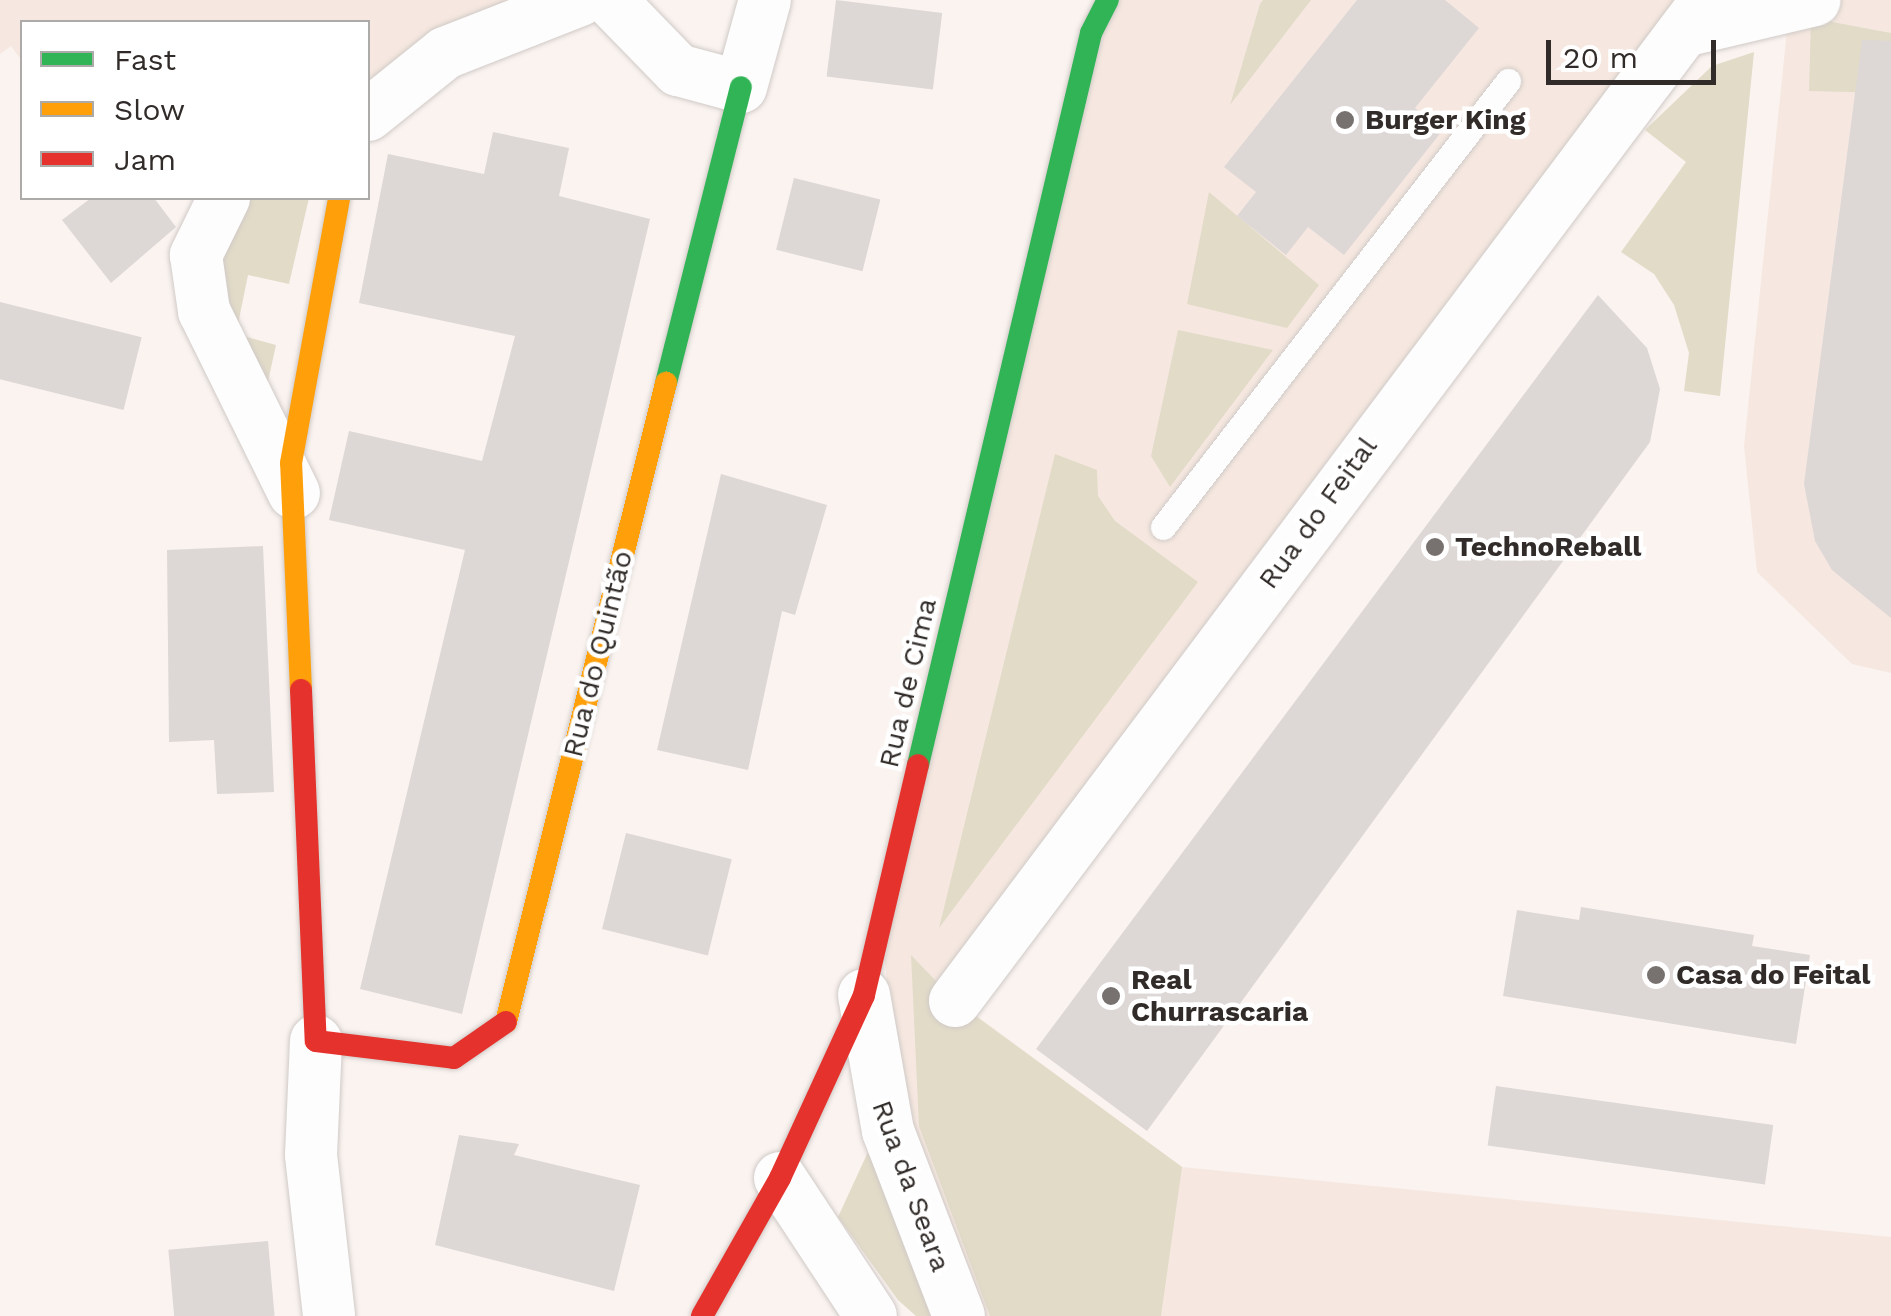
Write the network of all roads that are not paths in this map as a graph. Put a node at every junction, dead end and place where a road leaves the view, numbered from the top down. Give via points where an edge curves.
1 (580, 0) edge
2 (610, 0) edge
3 (765, 0) edge
4 (1089, 0) edge
5 (1108, 0) edge
6 (1815, 0) edge
7 (1698, 15) edge
8 (1091, 33) junction
9 (1508, 80) dead end
10 (740, 87) junction
11 (370, 113) edge
12 (223, 200) edge
13 (338, 200) edge
14 (294, 493) junction
15 (1163, 527) dead end
16 (864, 995) junction
17 (954, 1000) dead end
18 (316, 1041) junction
19 (780, 1178) junction
20 (329, 1316) edge
21 (702, 1316) edge
22 (871, 1316) edge
23 (959, 1316) edge

1 - 11 street via 445,53
2 - 10 street via 678,70
3 - 10 street, Rua do Quintão
4 - 8 street, Rua de Cima
5 - 8 street, Rua de Cima
6 - 7 street, Rua do Feital
7 - 17 street, Rua do Feital via 1419,374
8 - 16 street, Rua de Cima
9 - 15 lane
10 - 18 street, Rua do Quintão via 503,1032 454,1058
12 - 14 street via 196,255 204,312
13 - 14 street via 291,463
14 - 18 street
16 - 19 street, Rua de Cima
16 - 23 street, Rua da Seara via 880,1102
18 - 20 street via 312,1156
19 - 21 street, Rua de Cima
19 - 22 street

